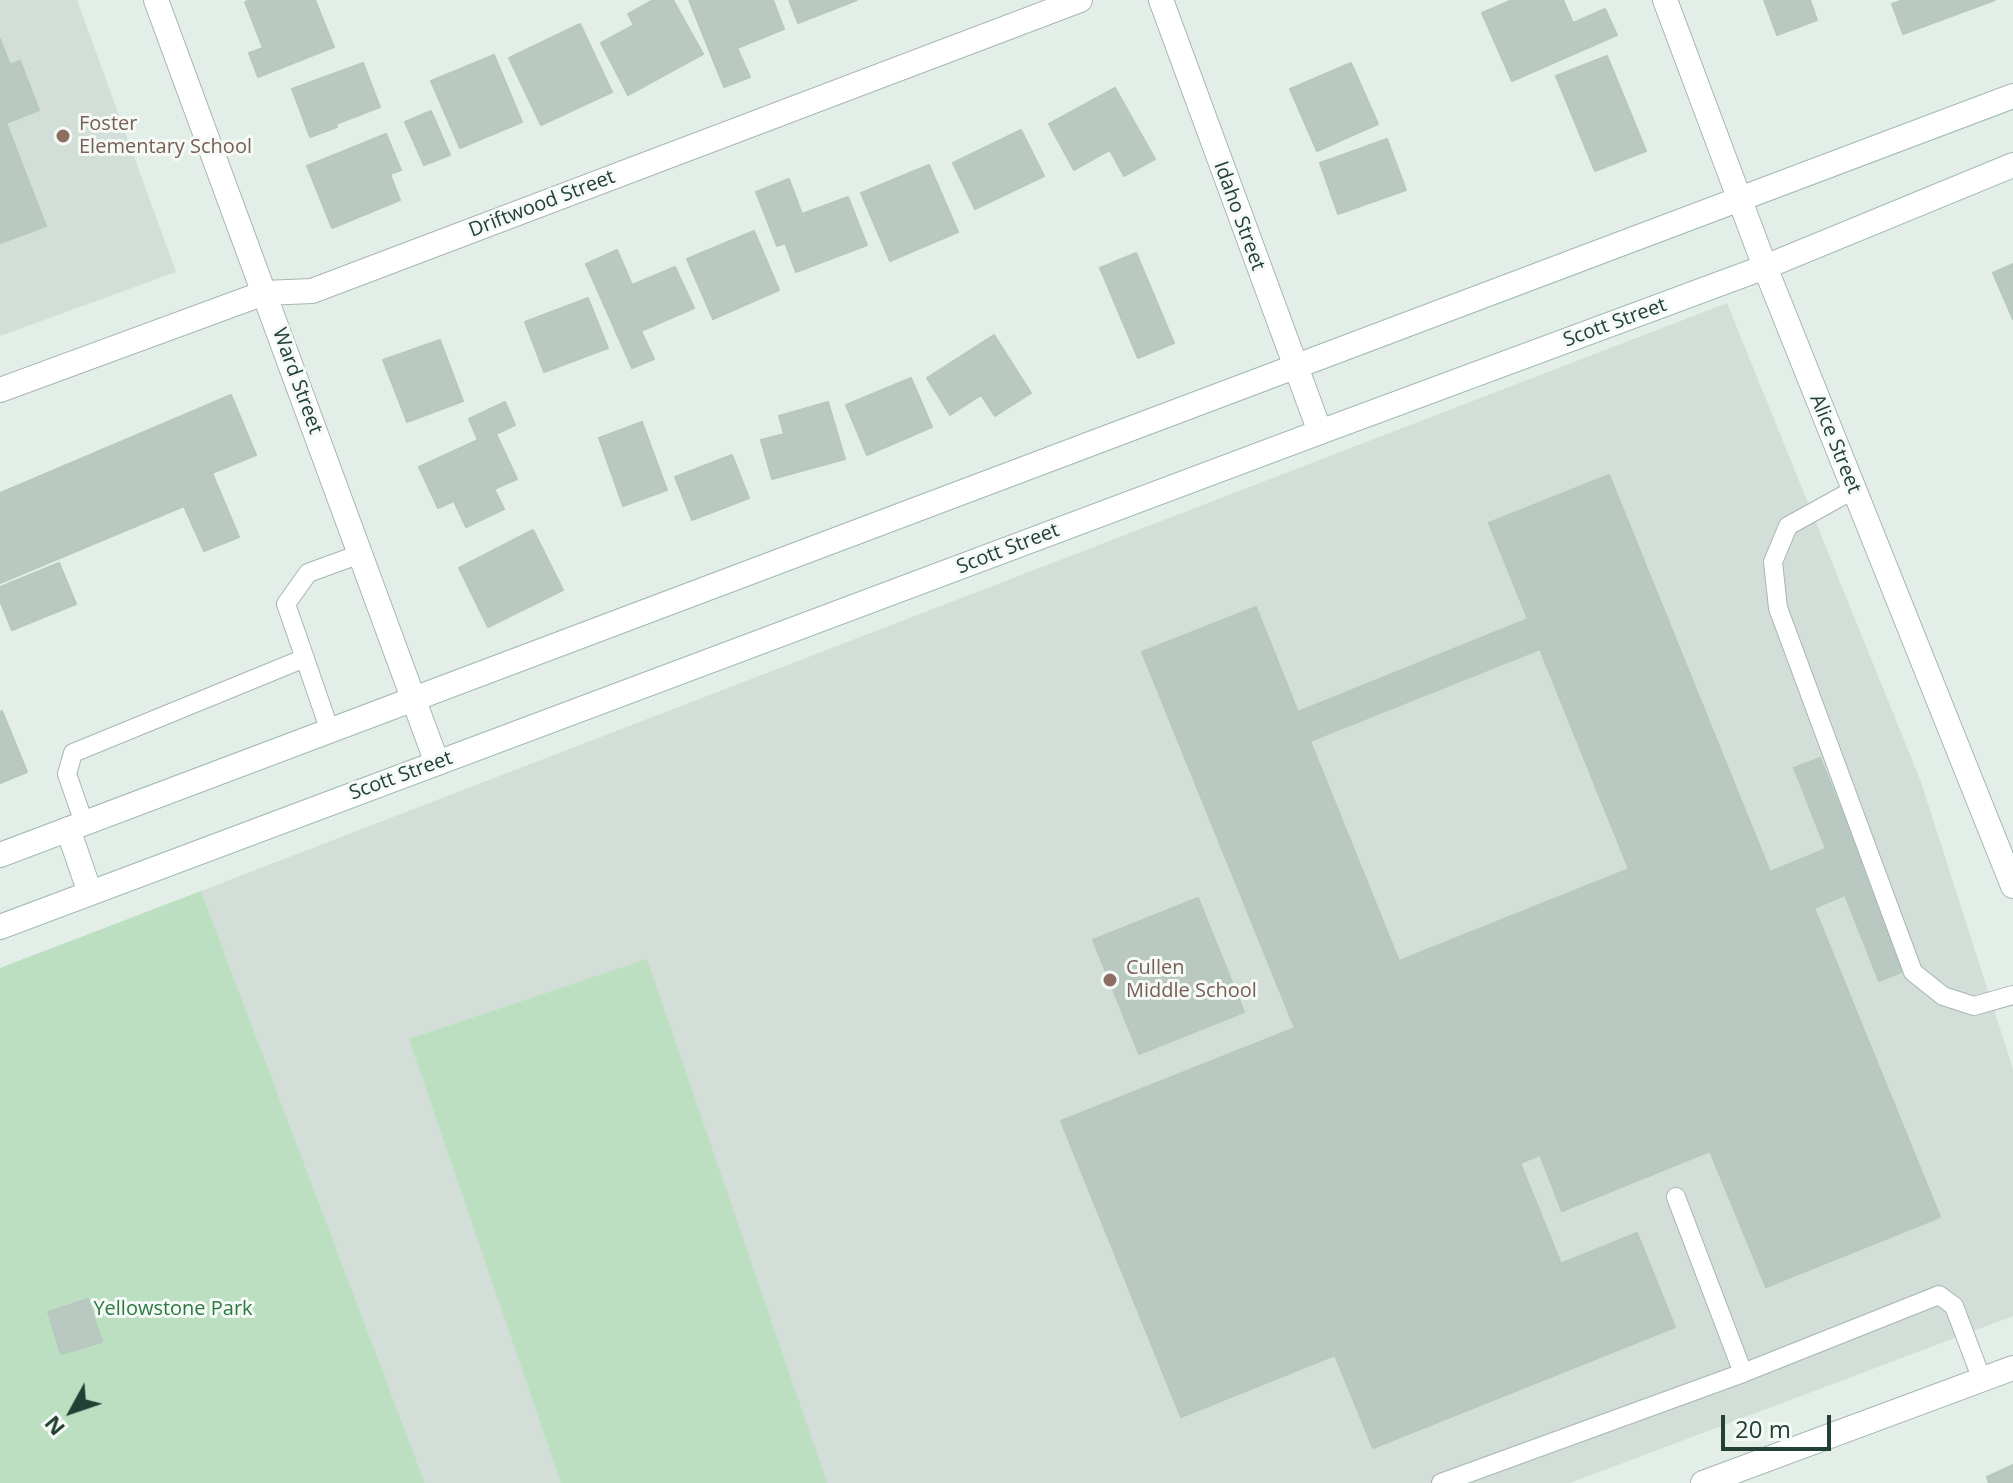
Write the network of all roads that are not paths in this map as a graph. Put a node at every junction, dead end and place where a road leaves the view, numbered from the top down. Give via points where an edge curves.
1 (156, 0) edge
2 (1080, 0) edge
3 (1161, 0) edge
4 (1665, 0) edge
5 (2013, 96) edge
6 (2013, 165) edge
7 (1739, 197) junction
8 (1765, 267) junction
9 (264, 293) junction
10 (1294, 365) junction
11 (0, 390) edge
12 (1320, 432) junction
13 (1853, 490) junction
14 (360, 554) junction
15 (305, 658) junction
16 (413, 700) junction
17 (330, 731) junction
18 (437, 763) junction
19 (76, 826) junction
20 (0, 855) edge
21 (2013, 886) edge
22 (90, 893) junction
23 (0, 927) edge
24 (2013, 995) edge
25 (1676, 1197) dead end
26 (2013, 1368) edge
27 (1743, 1373) junction
28 (1982, 1380) junction
29 (1712, 1481) edge
30 (1441, 1483) edge

1 - 9 main road, Ward Street
2 - 9 main road, Driftwood Street via 312,291
3 - 10 main road, Idaho Street
4 - 7 main road, Alice Street
5 - 7 main road
6 - 8 main road, Scott Street
7 - 8 main road, Alice Street
7 - 10 main road
8 - 12 main road, Scott Street
8 - 13 main road, Alice Street
9 - 11 main road, Driftwood Street
9 - 14 main road, Ward Street
10 - 12 main road, Idaho Street
10 - 16 main road
12 - 18 main road, Scott Street
13 - 21 main road, Alice Street
13 - 24 lane via 1788,526 1773,562 1778,608 1913,972 1943,996 1974,1006
14 - 15 lane via 308,573 286,604
14 - 16 main road, Ward Street
15 - 17 lane
15 - 19 lane via 73,753 67,774
16 - 17 main road
16 - 18 main road, Ward Street
17 - 19 main road
18 - 22 main road, Scott Street
19 - 20 main road
19 - 22 main road
22 - 23 main road, Scott Street
25 - 27 lane
26 - 28 main road
27 - 28 lane via 1939,1295 1954,1306
27 - 30 lane
28 - 29 main road

